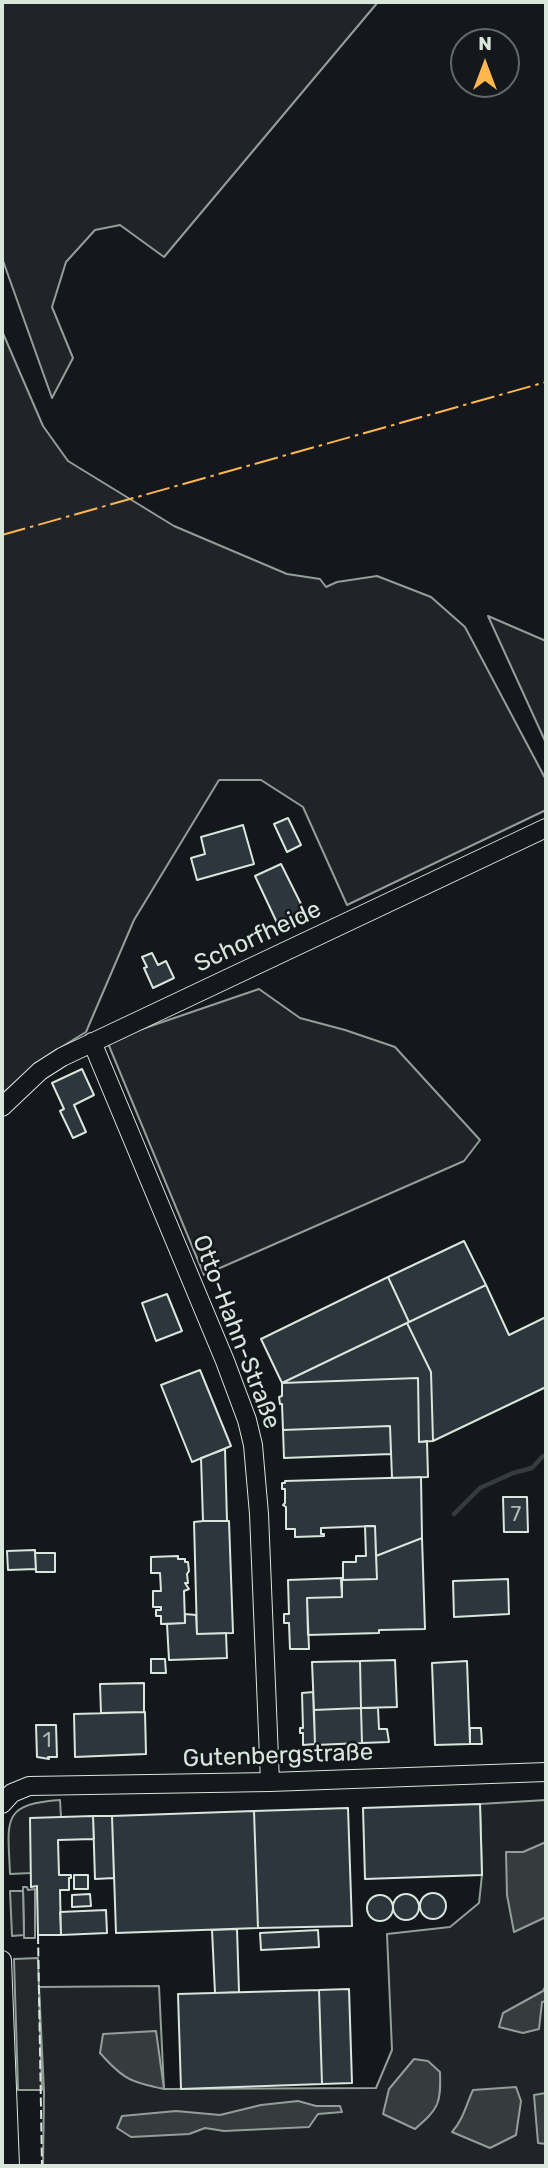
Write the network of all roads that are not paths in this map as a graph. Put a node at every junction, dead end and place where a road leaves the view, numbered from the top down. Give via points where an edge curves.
1 (546, 828) edge
2 (92, 1042) junction
3 (2, 1107) edge
4 (546, 1772) edge
5 (270, 1782) junction
6 (7, 1799) edge
7 (2, 1960) edge
8 (10, 2166) edge

1 - 2 street, Schorfheide
2 - 3 street, Schorfheide via 40,1071
2 - 5 street, Otto-Hahn-Straße via 222,1352 253,1445
4 - 5 street, Gutenbergstraße
5 - 6 street, Gutenbergstraße via 29,1786
7 - 8 street

